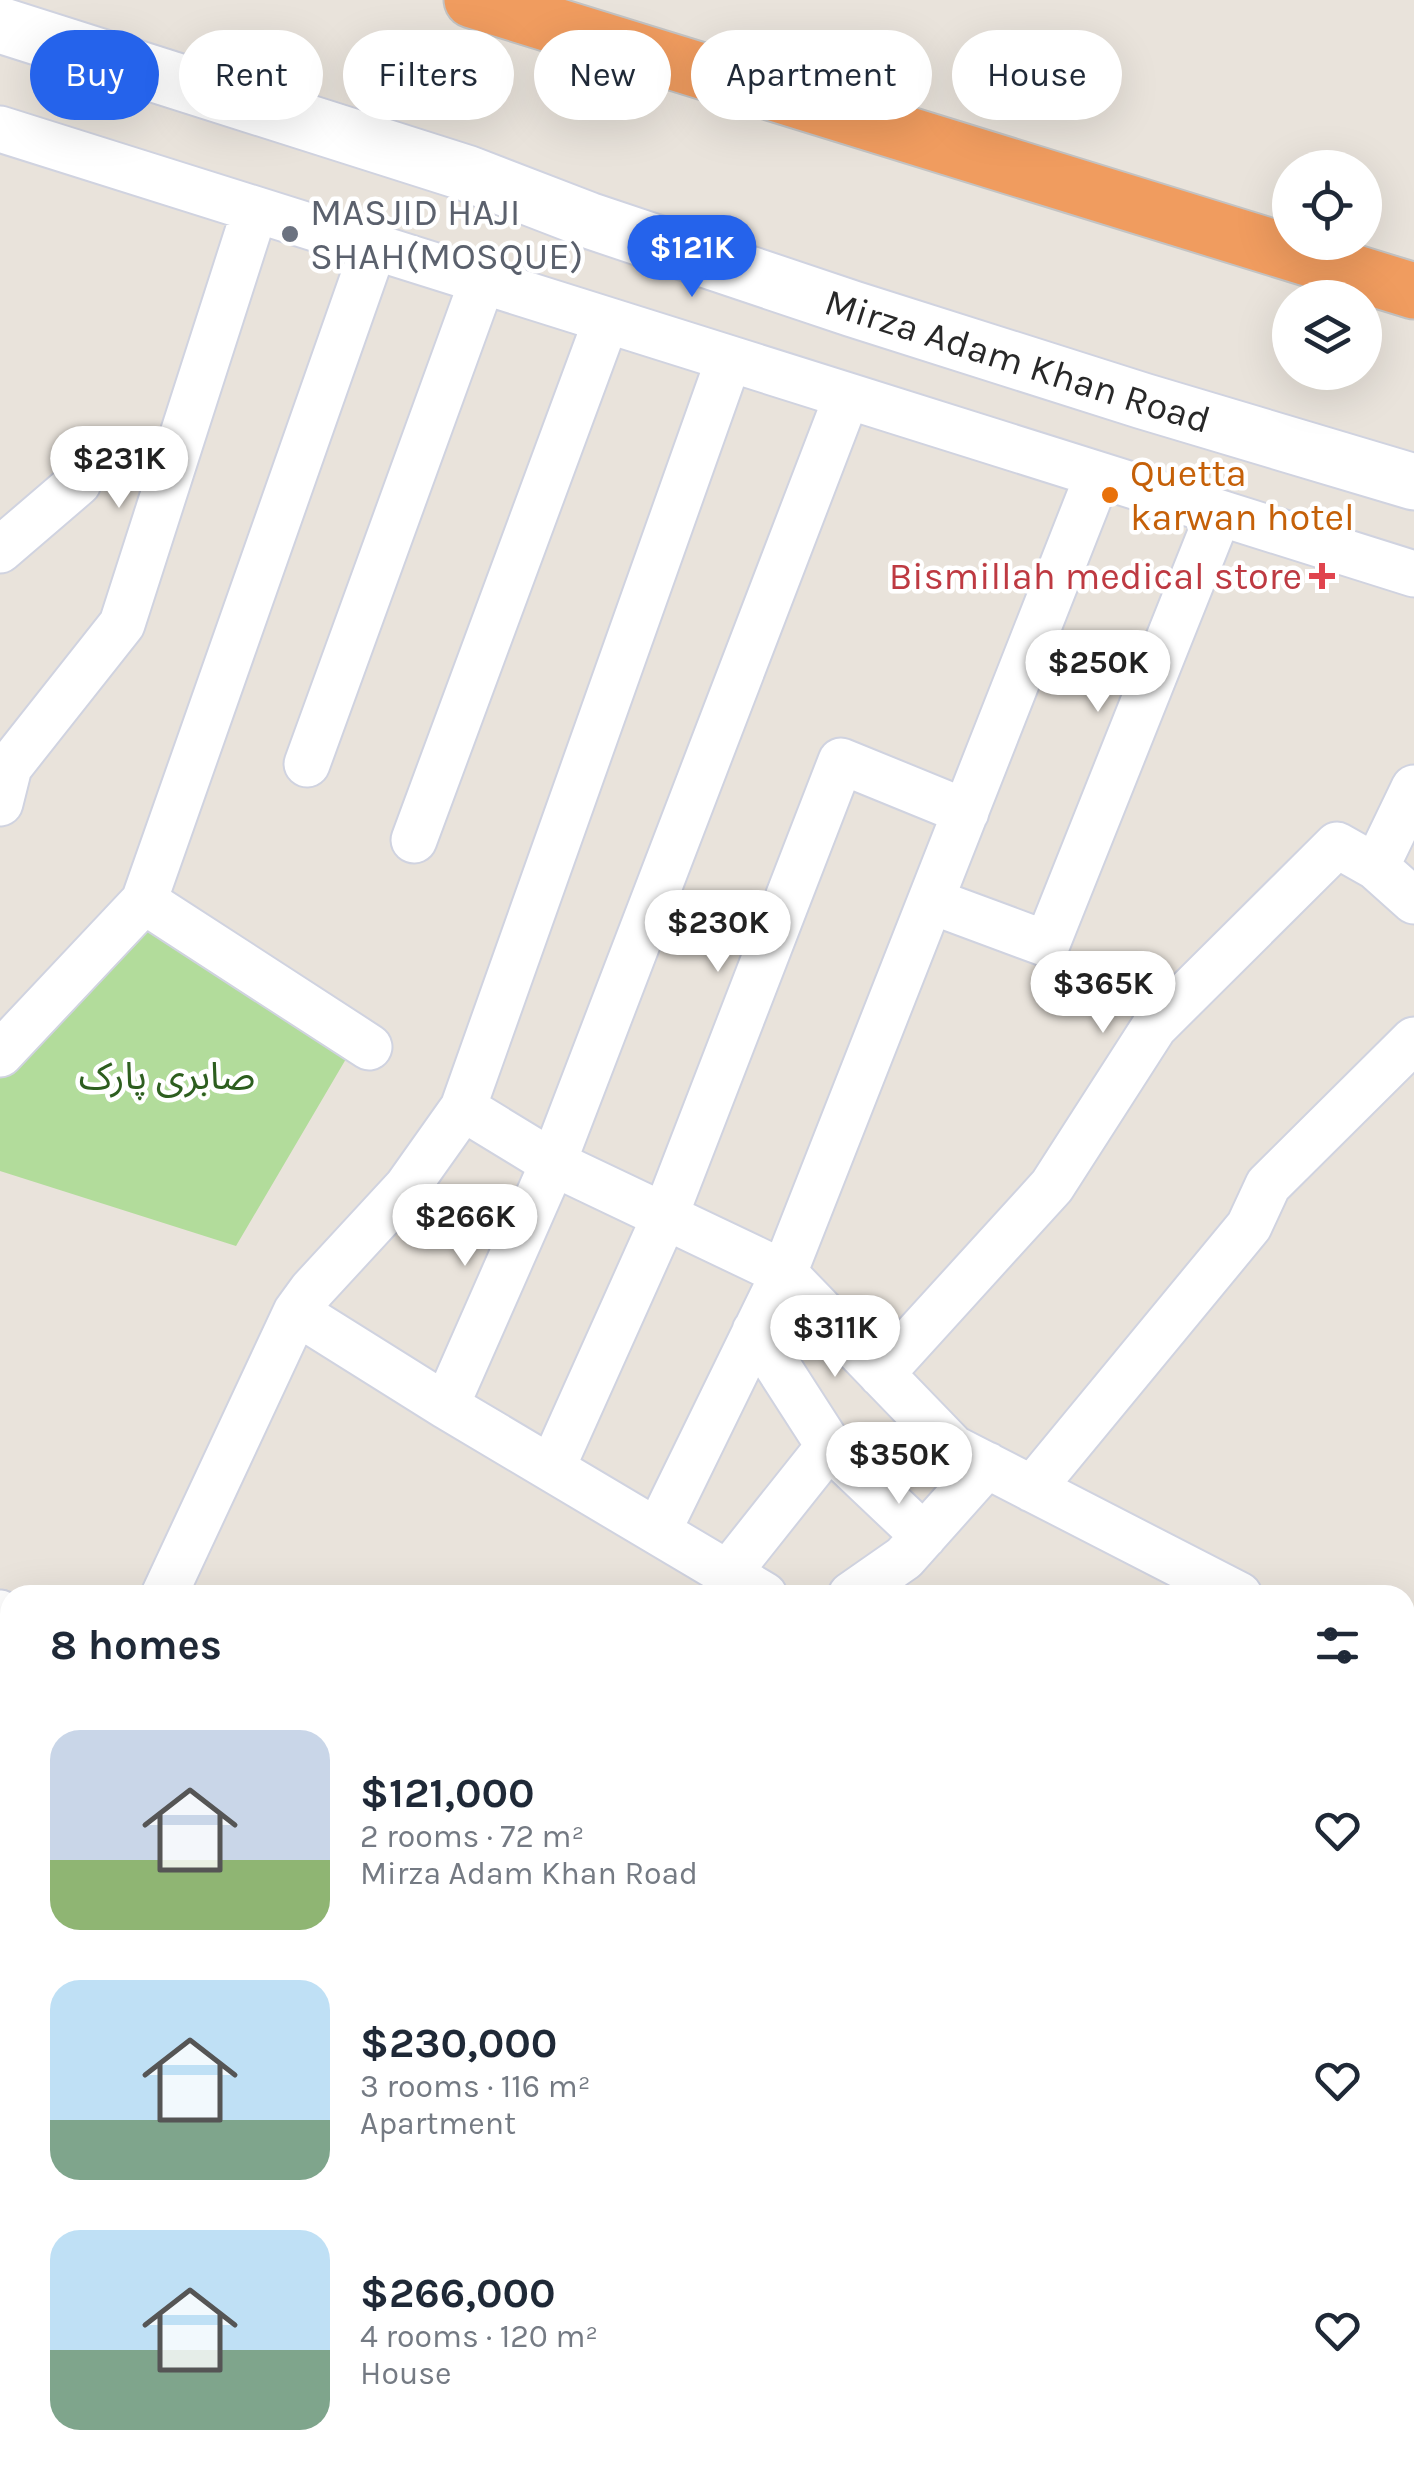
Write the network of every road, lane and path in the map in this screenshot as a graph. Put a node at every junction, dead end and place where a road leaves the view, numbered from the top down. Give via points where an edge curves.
1 (472, 0) edge
2 (0, 25) edge
3 (0, 129) edge
4 (256, 210) junction
5 (374, 247) junction
6 (482, 282) junction
7 (1414, 291) edge
8 (606, 321) junction
9 (729, 360) junction
10 (847, 396) junction
11 (1098, 475) junction
12 (1414, 482) edge
13 (78, 484) dead end
14 (1219, 513) junction
15 (0, 550) edge
16 (1414, 574) edge
17 (307, 764) dead end
18 (3, 778) edge
19 (1414, 788) edge
20 (966, 812) junction
21 (414, 840) dead end
22 (1376, 867) junction
23 (144, 901) junction
24 (931, 901) junction
25 (1414, 901) edge
26 (1414, 1040) edge
27 (369, 1047) dead end
28 (0, 1054) edge
29 (463, 1108) junction
30 (553, 1163) junction
31 (665, 1216) junction
32 (784, 1273) junction
33 (296, 1312) junction
34 (755, 1331) junction
35 (881, 1374) junction
36 (446, 1406) junction
37 (829, 1446) junction
38 (987, 1466) junction
39 (552, 1468) junction
40 (1032, 1489) junction
41 (658, 1531) junction
42 (924, 1536) junction
43 (746, 1584) edge
44 (169, 1585) edge
45 (866, 1585) edge
46 (1219, 1585) edge

1 - 7 highway
2 - 12 main road, Mirza Adam Khan Road via 447,166 853,309
3 - 4 street
4 - 5 street
4 - 18 street via 122,624
5 - 6 street
5 - 23 street
6 - 8 street
6 - 17 street
8 - 9 street
8 - 21 street
9 - 10 street
9 - 29 street
10 - 11 street
10 - 30 street
11 - 14 street
11 - 20 street
13 - 15 street
14 - 16 street
14 - 24 street via 1046,944
19 - 22 street
20 - 24 street
20 - 31 street via 841,761
22 - 25 street
22 - 35 street via 1338,845 1154,1028 1052,1186
23 - 27 street
23 - 28 street
24 - 32 street
26 - 40 street via 1268,1185 1249,1226
29 - 30 street
29 - 33 street via 407,1187
30 - 31 street
30 - 36 street
31 - 32 street
31 - 39 street
32 - 34 street
32 - 35 street
33 - 36 street
33 - 44 street
34 - 37 street
34 - 41 street
35 - 38 street via 954,1448
36 - 39 street
37 - 42 street
37 - 43 street
38 - 40 street
38 - 42 street
39 - 41 street
40 - 46 street
41 - 43 street
42 - 45 street

